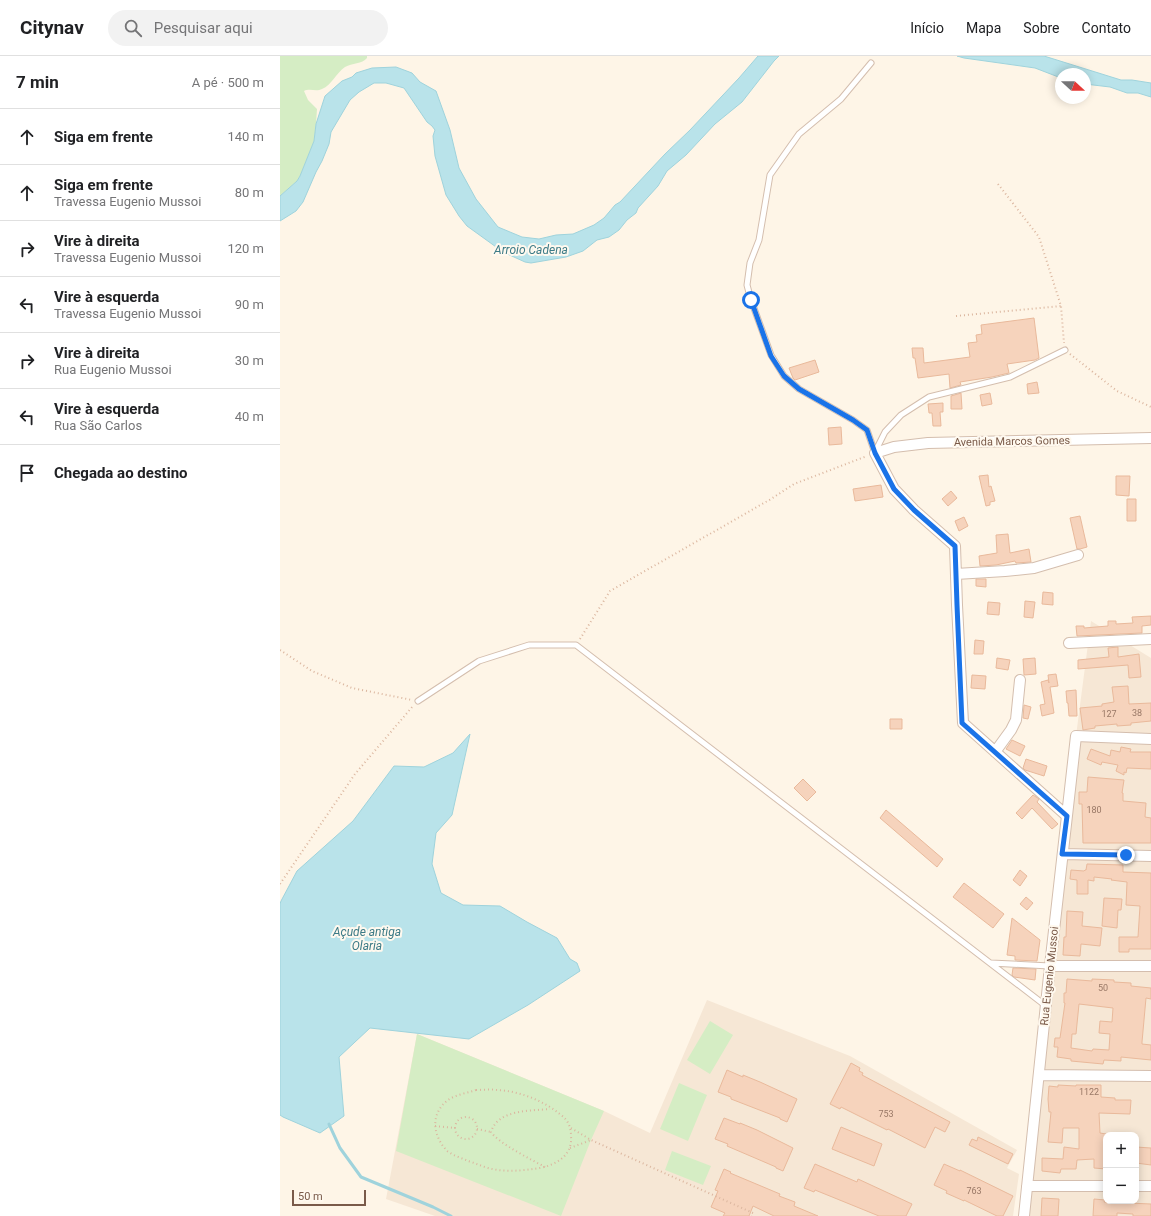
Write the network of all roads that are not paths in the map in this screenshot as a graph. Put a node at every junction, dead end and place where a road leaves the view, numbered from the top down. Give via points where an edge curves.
1 (871, 63) dead end
2 (1064, 350) road end
3 (1151, 438) edge
4 (875, 453) junction
5 (1078, 555) dead end
6 (956, 574) junction
7 (1151, 639) edge
8 (1069, 643) dead end
9 (1020, 680) dead end
10 (418, 701) road end
11 (1151, 739) edge
12 (995, 752) junction
13 (1067, 816) junction
14 (1062, 854) junction
15 (1151, 856) edge
16 (990, 963) junction
17 (1050, 966) junction
18 (1151, 966) edge
19 (1046, 1006) junction
20 (1039, 1075) junction
21 (1151, 1076) edge
22 (1027, 1186) junction
23 (1103, 1186) edge
24 (1139, 1186) edge
25 (1151, 1186) edge
26 (1024, 1216) edge

1 - 4 lane via 841,100 799,134 770,175 759,240 750,262 747,285 771,356 784,376 799,389 867,430
2 - 4 lane via 1010,377 929,397 901,415 884,432
3 - 4 street, Avenida Marcos Gomes via 928,443 894,447
4 - 6 street via 894,489 955,546
5 - 6 street via 1034,568
6 - 12 street via 962,723
7 - 8 street
9 - 12 street via 1016,720
10 - 16 lane via 479,661 529,645 576,645
11 - 13 street, Rua Eugenio Mussoi via 1076,736
12 - 13 street
13 - 14 street, Rua Eugenio Mussoi
14 - 15 street
14 - 17 street, Rua Eugenio Mussoi
16 - 17 lane
16 - 19 lane
17 - 18 street
17 - 19 street, Rua Eugenio Mussoi
19 - 20 street, Rua Eugenio Mussoi
20 - 21 street
20 - 22 street, Rua Eugenio Mussoi
22 - 23 street
22 - 26 street, Rua Eugenio Mussoi
24 - 25 street

